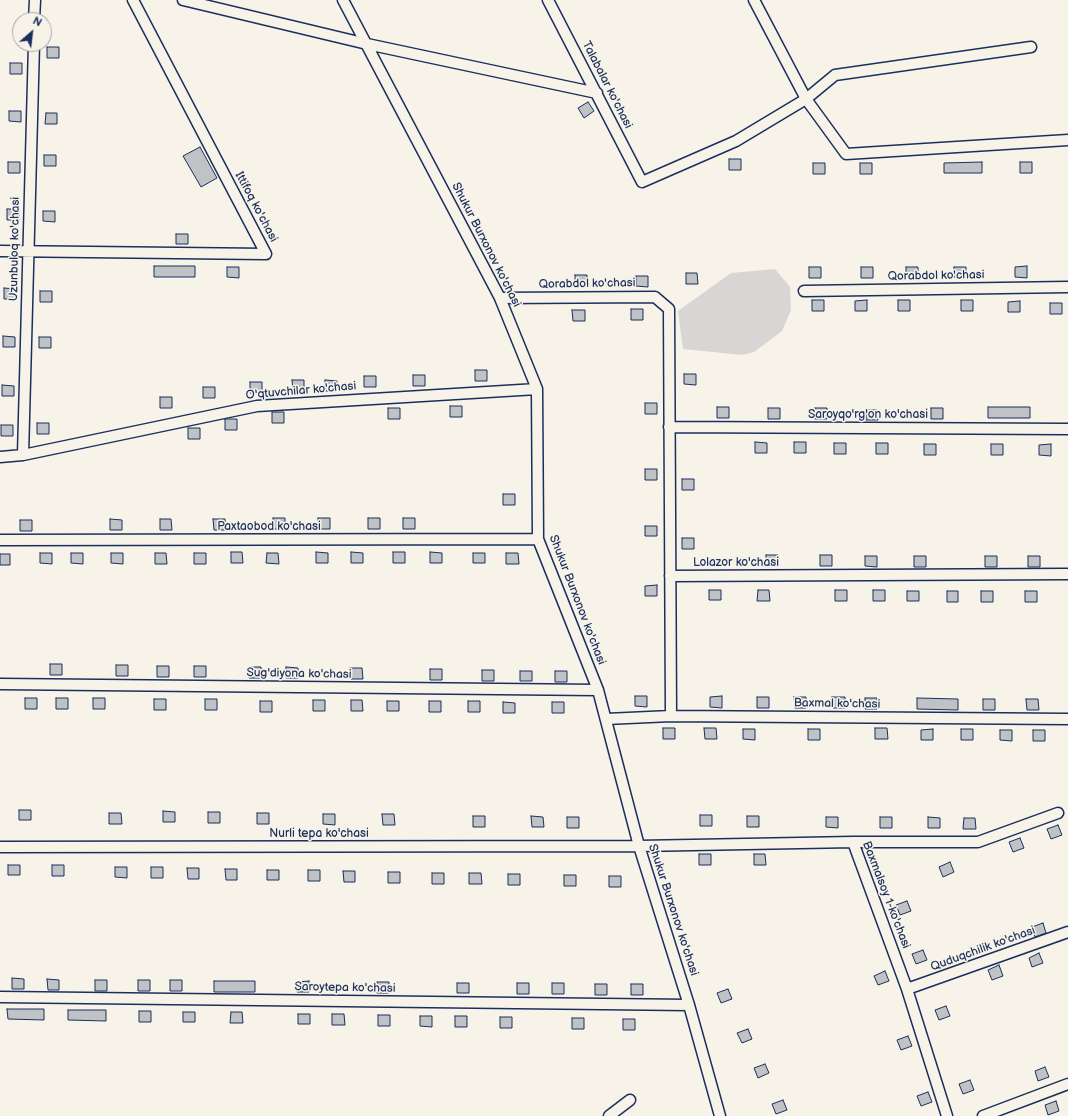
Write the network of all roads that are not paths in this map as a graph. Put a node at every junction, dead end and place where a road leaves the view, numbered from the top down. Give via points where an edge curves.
1 (35, 0) edge
2 (133, 0) edge
3 (183, 0) edge
4 (343, 0) edge
5 (548, 0) edge
6 (754, 0) edge
7 (34, 12) edge
8 (367, 44) junction
9 (1031, 47) dead end
10 (34, 52) edge
11 (597, 93) junction
12 (806, 99) junction
13 (1068, 140) edge
14 (0, 251) edge
15 (28, 251) junction
16 (1068, 287) edge
17 (804, 291) dead end
18 (500, 298) junction
19 (537, 389) junction
20 (669, 427) junction
21 (1068, 429) edge
22 (23, 455) junction
23 (0, 457) edge
24 (538, 539) junction
25 (0, 540) edge
26 (1068, 574) edge
27 (670, 576) junction
28 (0, 684) edge
29 (598, 690) junction
30 (672, 716) junction
31 (606, 719) junction
32 (1068, 720) edge
33 (1058, 813) dead end
34 (854, 842) junction
35 (639, 846) junction
36 (0, 847) edge
37 (1068, 932) edge
38 (907, 989) junction
39 (0, 998) edge
40 (689, 1005) junction
41 (1068, 1084) edge
42 (630, 1100) dead end
43 (609, 1116) edge
44 (720, 1116) edge
45 (947, 1116) edge
46 (983, 1116) edge

1 - 7 street
2 - 15 street, Ittifoq ko'chasi via 266,254
3 - 8 street
4 - 8 street, Shukur Burxonov ko'chasi
5 - 11 street, Talabalar ko'chasi
6 - 12 street
8 - 11 street
8 - 18 street, Shukur Burxonov ko'chasi
9 - 12 street via 835,75
10 - 15 street, Uzunbuloq ko'chasi
11 - 12 street, Talabalar ko'chasi via 642,182 736,141
12 - 13 street via 846,154
14 - 15 street, Ittifoq ko'chasi
15 - 22 street, Uzunbuloq ko'chasi
16 - 17 street, Qorabdol ko'chasi
18 - 19 street, Shukur Burxonov ko'chasi
18 - 20 street, Qorabdol ko'chasi via 655,297 669,309
19 - 22 street, O'qtuvchilar ko'chasi via 257,406
19 - 24 street, Shukur Burxonov ko'chasi
20 - 21 street, Saroyqo'rg'on ko'chasi
20 - 27 street
22 - 23 street, O'qtuvchilar ko'chasi
24 - 25 street, Paxtaobod ko'chasi
24 - 29 street, Shukur Burxonov ko'chasi
26 - 27 street, Lolazor ko'chasi
27 - 30 street
28 - 29 street, Sug'diyona ko'chasi
29 - 31 street, Shukur Burxonov ko'chasi
30 - 31 street, Baxmal ko'chasi
30 - 32 street, Baxmal ko'chasi
31 - 35 street, Shukur Burxonov ko'chasi
33 - 34 street via 978,842
34 - 35 street, Baxmalsoy 1-ko'chasi
34 - 38 street, Baxmalsoy 1-ko'chasi
35 - 36 street, Nurli tepa ko'chasi
35 - 40 street, Shukur Burxonov ko'chasi
37 - 38 street, Quduqchilik ko'chasi
38 - 45 street, Baxmalsoy 1-ko'chasi
39 - 40 street, Saroytepa ko'chasi
40 - 44 street, Shukur Burxonov ko'chasi
41 - 46 street
42 - 43 street

